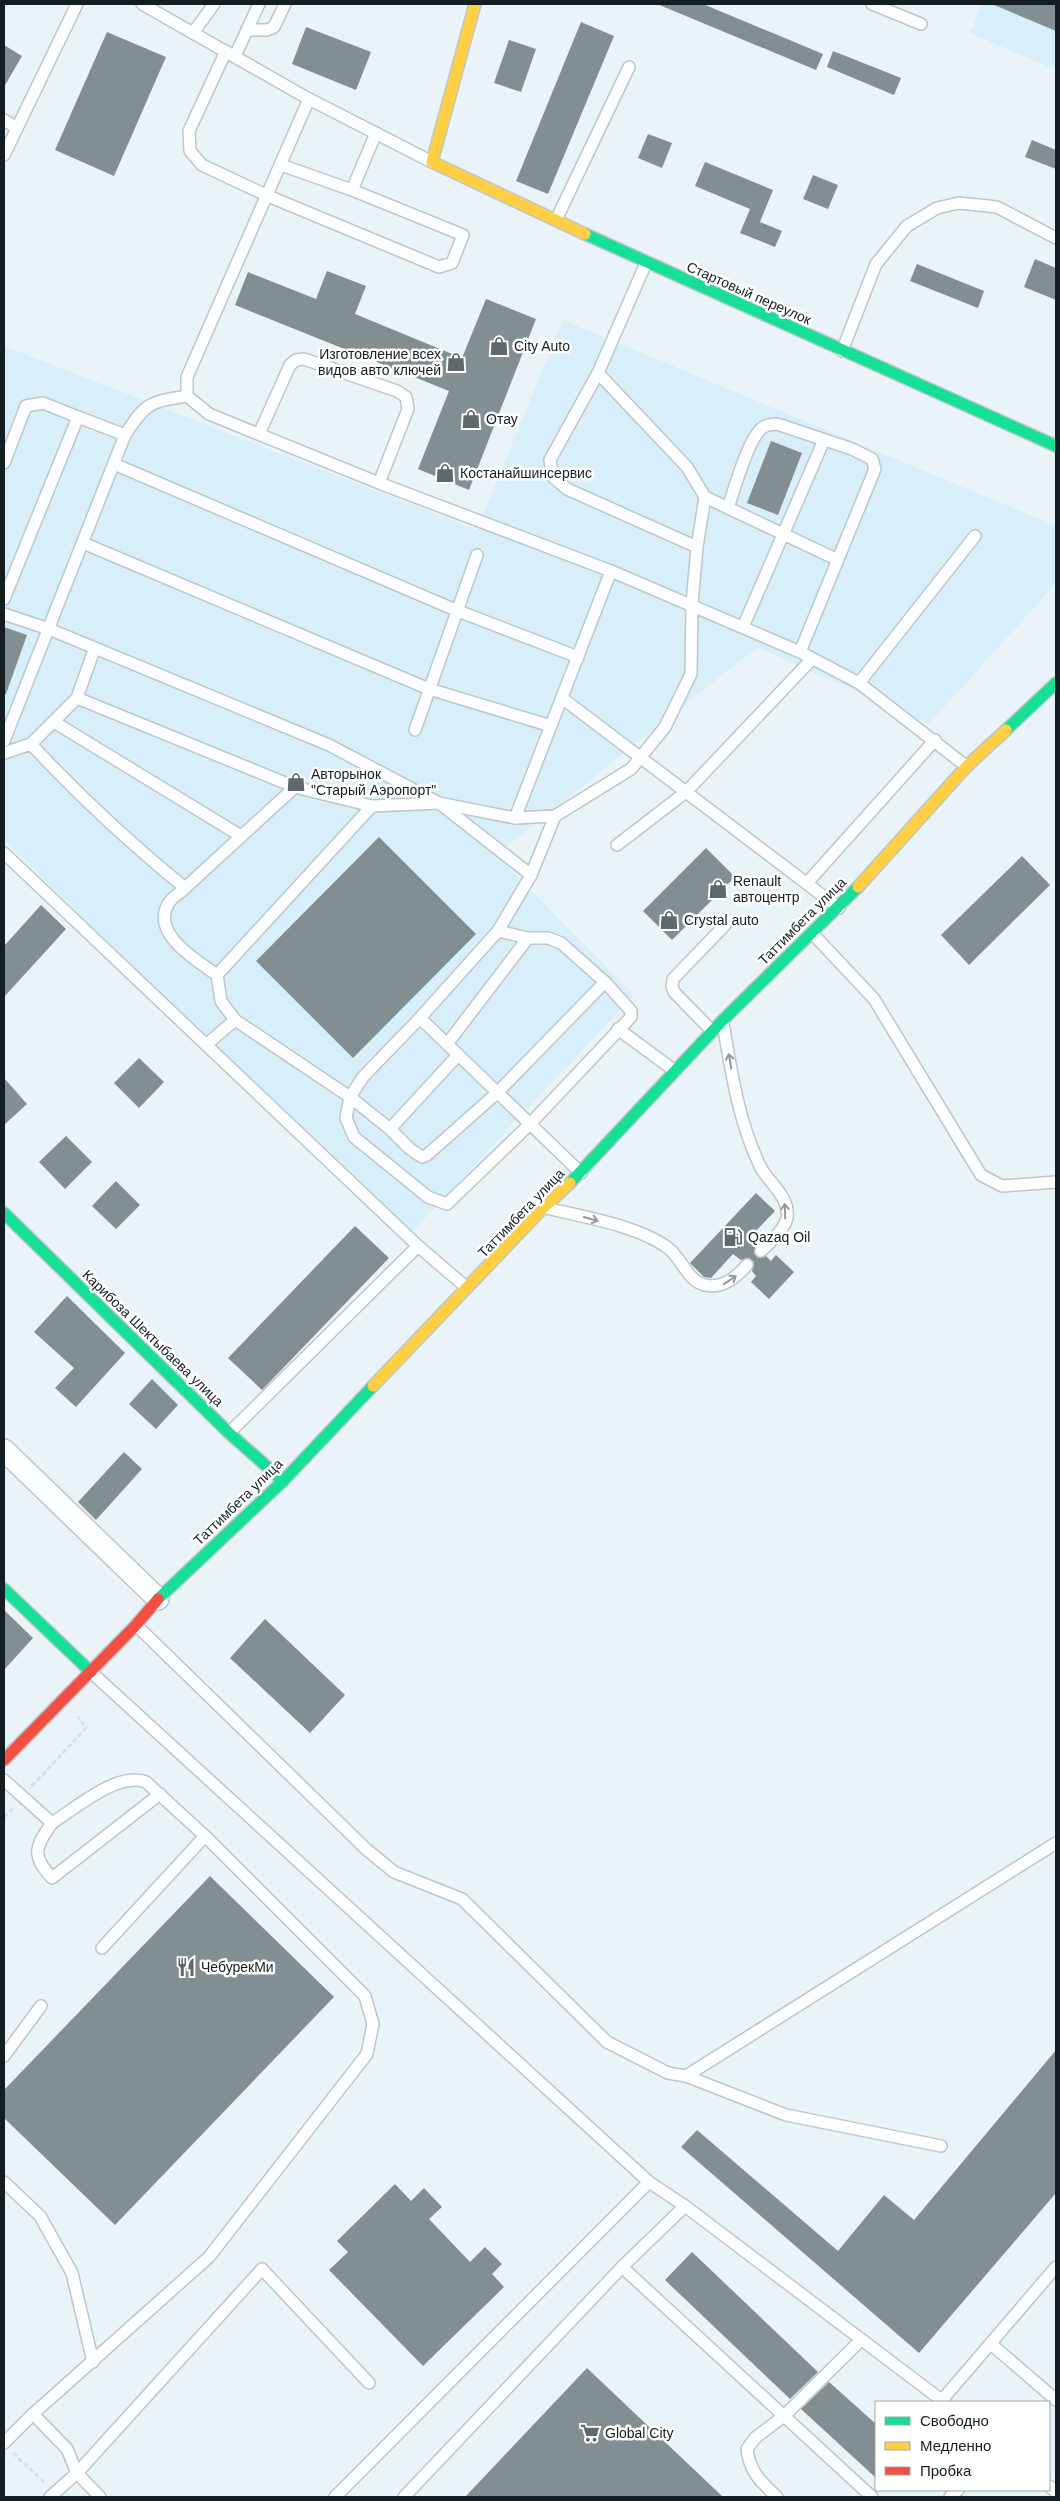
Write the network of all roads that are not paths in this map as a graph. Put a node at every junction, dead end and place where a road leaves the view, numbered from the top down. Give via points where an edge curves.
1 (77, 4) edge
2 (142, 4) edge
3 (214, 4) edge
4 (259, 4) edge
5 (285, 4) edge
6 (475, 4) edge
7 (872, 4) edge
8 (921, 24) dead end
9 (247, 30) junction
10 (193, 33) junction
11 (230, 54) junction
12 (629, 67) dead end
13 (309, 99) junction
14 (4, 120) edge
15 (17, 128) junction
16 (376, 133) junction
17 (4, 155) edge
18 (432, 162) junction
19 (281, 165) junction
20 (352, 190) junction
21 (268, 196) junction
22 (556, 220) junction
23 (1056, 238) edge
24 (646, 263) junction
25 (842, 351) junction
26 (598, 373) junction
27 (187, 396) junction
28 (78, 417) junction
29 (259, 434) junction
30 (125, 435) junction
31 (824, 440) junction
32 (1056, 446) edge
33 (4, 463) edge
34 (114, 464) junction
35 (379, 483) junction
36 (706, 497) junction
37 (728, 508) junction
38 (783, 534) junction
39 (975, 536) dead end
40 (82, 543) junction
41 (697, 547) junction
42 (476, 555) dead end
43 (838, 560) junction
44 (611, 571) junction
45 (4, 599) edge
46 (692, 604) junction
47 (458, 610) junction
48 (4, 614) edge
49 (743, 627) junction
50 (48, 629) junction
51 (94, 650) junction
52 (800, 652) junction
53 (578, 657) junction
54 (812, 659) junction
55 (859, 683) junction
56 (1056, 684) edge
57 (429, 689) junction
58 (77, 698) junction
59 (562, 698) junction
60 (54, 722) junction
61 (551, 726) junction
62 (415, 730) dead end
63 (935, 740) junction
64 (4, 741) edge
65 (31, 744) junction
66 (4, 753) edge
67 (642, 758) junction
68 (966, 767) junction
69 (294, 787) junction
70 (686, 792) junction
71 (439, 804) junction
72 (372, 806) junction
73 (555, 816) junction
74 (515, 818) junction
75 (241, 836) junction
76 (617, 845) dead end
77 (4, 853) edge
78 (531, 874) junction
79 (807, 884) junction
80 (185, 888) junction
81 (839, 908) junction
82 (725, 925) dead end
83 (498, 931) junction
84 (813, 934) junction
85 (528, 938) junction
86 (218, 975) junction
87 (605, 982) junction
88 (420, 1018) junction
89 (235, 1020) junction
90 (723, 1020) junction
91 (618, 1029) junction
92 (712, 1031) junction
93 (207, 1044) junction
94 (447, 1044) junction
95 (458, 1055) junction
96 (675, 1071) junction
97 (497, 1093) junction
98 (350, 1097) junction
99 (530, 1124) junction
100 (390, 1129) junction
101 (580, 1173) junction
102 (1056, 1182) edge
103 (544, 1207) junction
104 (4, 1213) edge
105 (418, 1246) junction
106 (762, 1252) dead end
107 (747, 1265) dead end
108 (468, 1289) junction
109 (229, 1433) junction
110 (4, 1450) edge
111 (283, 1481) junction
112 (4, 1589) edge
113 (158, 1598) junction
114 (136, 1625) junction
115 (91, 1672) junction
116 (4, 1760) edge
117 (4, 1780) edge
118 (160, 1794) junction
119 (52, 1823) junction
120 (205, 1836) junction
121 (1056, 1842) edge
122 (102, 1948) dead end
123 (41, 2006) dead end
124 (4, 2056) edge
125 (686, 2076) junction
126 (941, 2146) dead end
127 (4, 2182) edge
128 (649, 2182) junction
129 (685, 2206) junction
130 (622, 2267) junction
131 (1056, 2267) edge
132 (860, 2341) junction
133 (991, 2344) junction
134 (93, 2362) junction
135 (369, 2383) dead end
136 (1056, 2400) edge
137 (943, 2401) edge
138 (33, 2414) junction
139 (784, 2416) junction
140 (7, 2439) edge
141 (77, 2473) junction
142 (53, 2495) edge
143 (100, 2497) edge
144 (335, 2497) edge
145 (404, 2497) edge
146 (776, 2497) edge
147 (872, 2497) edge

1 - 15 lane
2 - 10 lane
3 - 10 lane
4 - 9 lane
5 - 9 lane via 274,27
6 - 18 main road
7 - 8 lane
9 - 11 lane
10 - 11 lane
11 - 13 lane
11 - 21 lane via 188,131 190,150 202,165
12 - 22 lane
13 - 16 lane
13 - 19 lane
14 - 15 lane
15 - 17 lane
16 - 18 lane
16 - 20 lane
18 - 22 main road, Стартовый переулок
19 - 20 lane
19 - 21 lane
20 - 21 lane via 463,235 452,263 438,267
21 - 27 lane via 187,377
22 - 24 main road, Стартовый переулок
23 - 25 lane via 997,207 959,203 937,208 907,226 876,264
24 - 25 main road, Стартовый переулок
24 - 26 lane
25 - 32 main road, Стартовый переулок
26 - 36 lane via 687,467
26 - 41 lane via 550,460 553,477 567,489
27 - 29 lane via 209,414
27 - 30 lane via 150,404
28 - 30 lane
28 - 33 lane via 43,403 26,406
28 - 45 lane
29 - 35 lane
29 - 35 lane via 290,365 296,360 398,391 406,397 408,409
30 - 34 lane
31 - 37 lane via 777,424 761,429 747,453
31 - 38 lane
31 - 43 lane via 872,459 875,469
34 - 40 lane
34 - 47 lane
35 - 44 lane
36 - 37 lane
36 - 41 lane
37 - 38 lane
38 - 43 lane
38 - 49 lane
39 - 55 lane
40 - 50 lane
40 - 57 lane
41 - 46 lane
42 - 47 lane
43 - 52 lane
44 - 46 lane
44 - 53 lane
46 - 49 lane
46 - 67 lane via 691,674 665,727
47 - 53 lane
47 - 57 lane
48 - 50 lane
49 - 52 lane
50 - 51 lane
50 - 64 lane
51 - 58 lane
51 - 71 lane via 329,745
52 - 54 lane
53 - 59 lane
54 - 55 lane
54 - 70 lane
55 - 63 lane
56 - 68 main road, Таттимбета улица
57 - 61 lane
57 - 62 lane
58 - 60 lane
58 - 69 lane
59 - 61 lane
59 - 67 lane
60 - 65 lane
60 - 75 lane
61 - 74 lane
63 - 68 lane
63 - 79 lane
65 - 66 lane
65 - 80 lane via 80,796
67 - 70 lane
67 - 73 lane via 631,769
68 - 81 main road, Таттимбета улица
69 - 72 lane
69 - 75 lane
70 - 76 lane
70 - 79 lane
71 - 72 lane
71 - 74 lane
71 - 78 lane
72 - 86 lane
73 - 74 lane
73 - 78 lane
75 - 80 lane
77 - 93 lane
78 - 83 lane
79 - 81 lane
80 - 86 lane via 168,905 165,921 170,935 180,947
81 - 84 main road, Таттимбета улица
82 - 92 lane via 673,979 672,987
83 - 85 lane
83 - 88 lane
84 - 90 main road, Таттимбета улица
84 - 102 lane via 874,999 981,1175 1002,1186
85 - 87 lane via 548,938 561,943
85 - 94 lane
86 - 89 lane via 221,1001
87 - 91 lane via 631,1011 631,1018
87 - 97 lane
88 - 94 lane
88 - 98 lane via 363,1077
89 - 93 lane
89 - 98 lane
90 - 92 main road, Таттимбета улица
106 -> 90 lane via 787,1218 785,1200 762,1169 750,1138 731,1072
91 - 96 lane
91 - 99 lane
92 - 96 main road, Таттимбета улица
93 - 105 lane
94 - 95 lane
95 - 97 lane
95 - 100 lane
96 - 101 main road, Таттимбета улица
97 - 99 lane
97 - 100 lane via 422,1157
98 - 99 lane via 346,1118 354,1137 428,1197 447,1204
98 - 100 lane
99 - 101 lane
101 - 103 main road, Таттимбета улица
103 -> 107 lane via 646,1235 670,1249 696,1282 705,1285 723,1285
103 - 108 main road, Таттимбета улица
104 - 109 main road, Карибоза Шектыбаева улица
105 - 108 lane
105 - 109 lane
108 - 111 main road, Таттимбета улица
109 - 111 main road, Карибоза Шектыбаева улица
110 - 113 street
111 - 113 main road, Таттимбета улица
112 - 115 main road
113 - 114 main road, Таттимбета улица
114 - 115 main road, Таттимбета улица
114 - 125 lane via 373,1854 403,1876 462,1899 607,2042 668,2073
115 - 116 main road, Таттимбета улица
115 - 128 lane
117 - 119 lane
118 - 119 lane via 138,1779 116,1783
118 - 119 lane via 52,1878 39,1864 38,1843
118 - 120 lane
120 - 122 lane
120 - 134 lane via 365,1996 373,2024 367,2054 209,2257
121 - 125 lane
123 - 124 lane
125 - 126 lane via 786,2114
127 - 134 lane via 40,2216 72,2273
128 - 129 lane
128 - 144 lane
129 - 130 lane
129 - 132 lane
130 - 139 lane
130 - 145 lane
131 - 133 lane
132 - 137 lane
132 - 139 lane
133 - 136 lane
133 - 137 lane
134 - 138 lane
135 - 141 lane via 262,2269
138 - 140 lane
138 - 141 lane via 67,2449
139 - 146 lane via 755,2438 747,2449 748,2462 757,2479
139 - 147 lane
141 - 142 lane
141 - 143 lane

